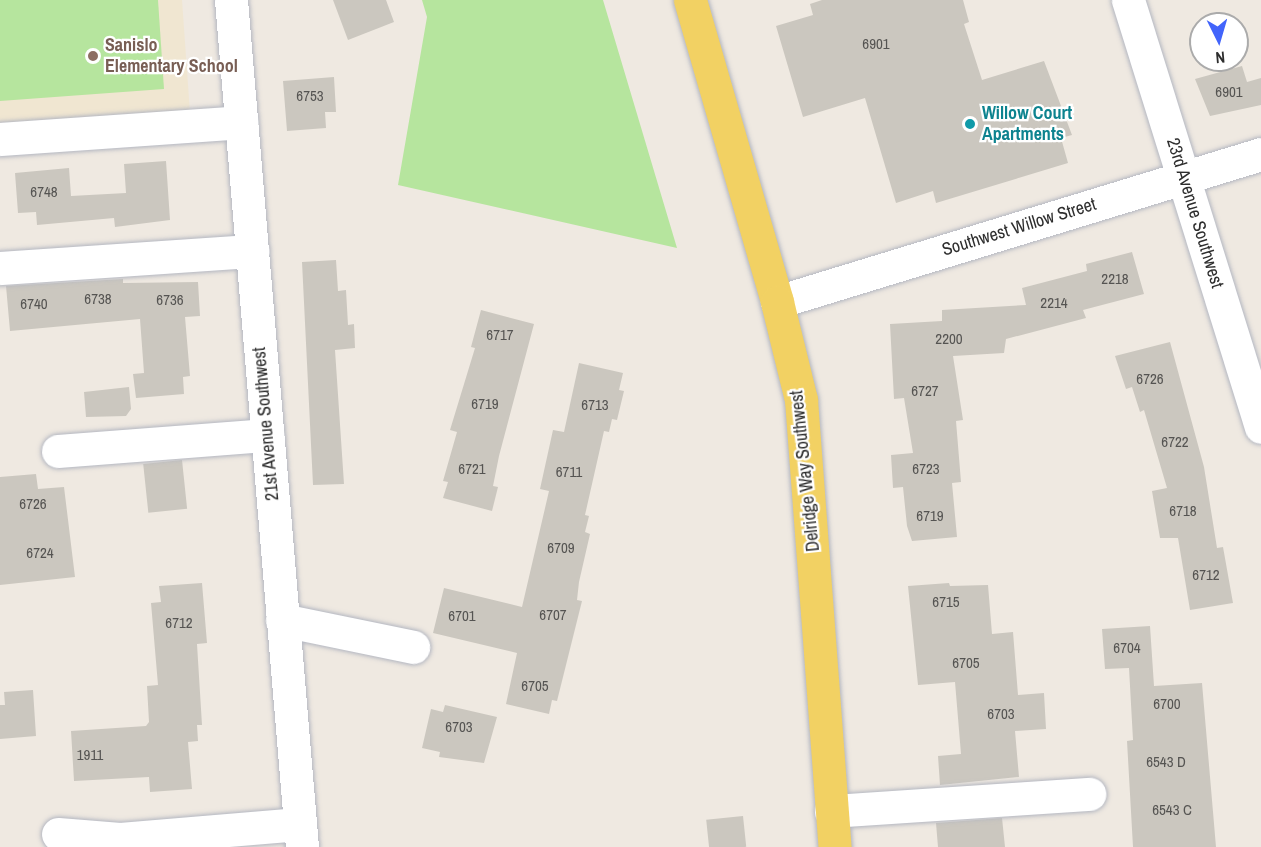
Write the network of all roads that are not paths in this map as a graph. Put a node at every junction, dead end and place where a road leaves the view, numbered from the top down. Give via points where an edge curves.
1 (231, 0) edge
2 (690, 0) edge
3 (1128, 0) edge
4 (241, 122) junction
5 (0, 139) edge
6 (1261, 154) edge
7 (1183, 177) junction
8 (252, 251) junction
9 (0, 268) edge
10 (777, 302) junction
11 (1261, 427) edge
12 (267, 435) junction
13 (57, 451) dead end
14 (282, 620) junction
15 (413, 646) dead end
16 (1089, 794) dead end
17 (831, 811) junction
18 (58, 834) dead end
19 (300, 836) edge
20 (835, 847) edge

1 - 4 street, 21st Avenue Southwest
2 - 10 main road, Delridge Way Southwest
3 - 7 street, 23rd Avenue Southwest
4 - 5 street
4 - 8 street, 21st Avenue Southwest
6 - 7 street, Southwest Willow Street
7 - 10 street, Southwest Willow Street
7 - 11 street, 23rd Avenue Southwest
8 - 9 street
8 - 12 street, 21st Avenue Southwest
10 - 17 main road, Delridge Way Southwest via 801,400
12 - 13 street
12 - 14 street, 21st Avenue Southwest
14 - 15 street
14 - 19 street, 21st Avenue Southwest
16 - 17 street
17 - 20 main road, Delridge Way Southwest
18 - 19 street via 120,839

